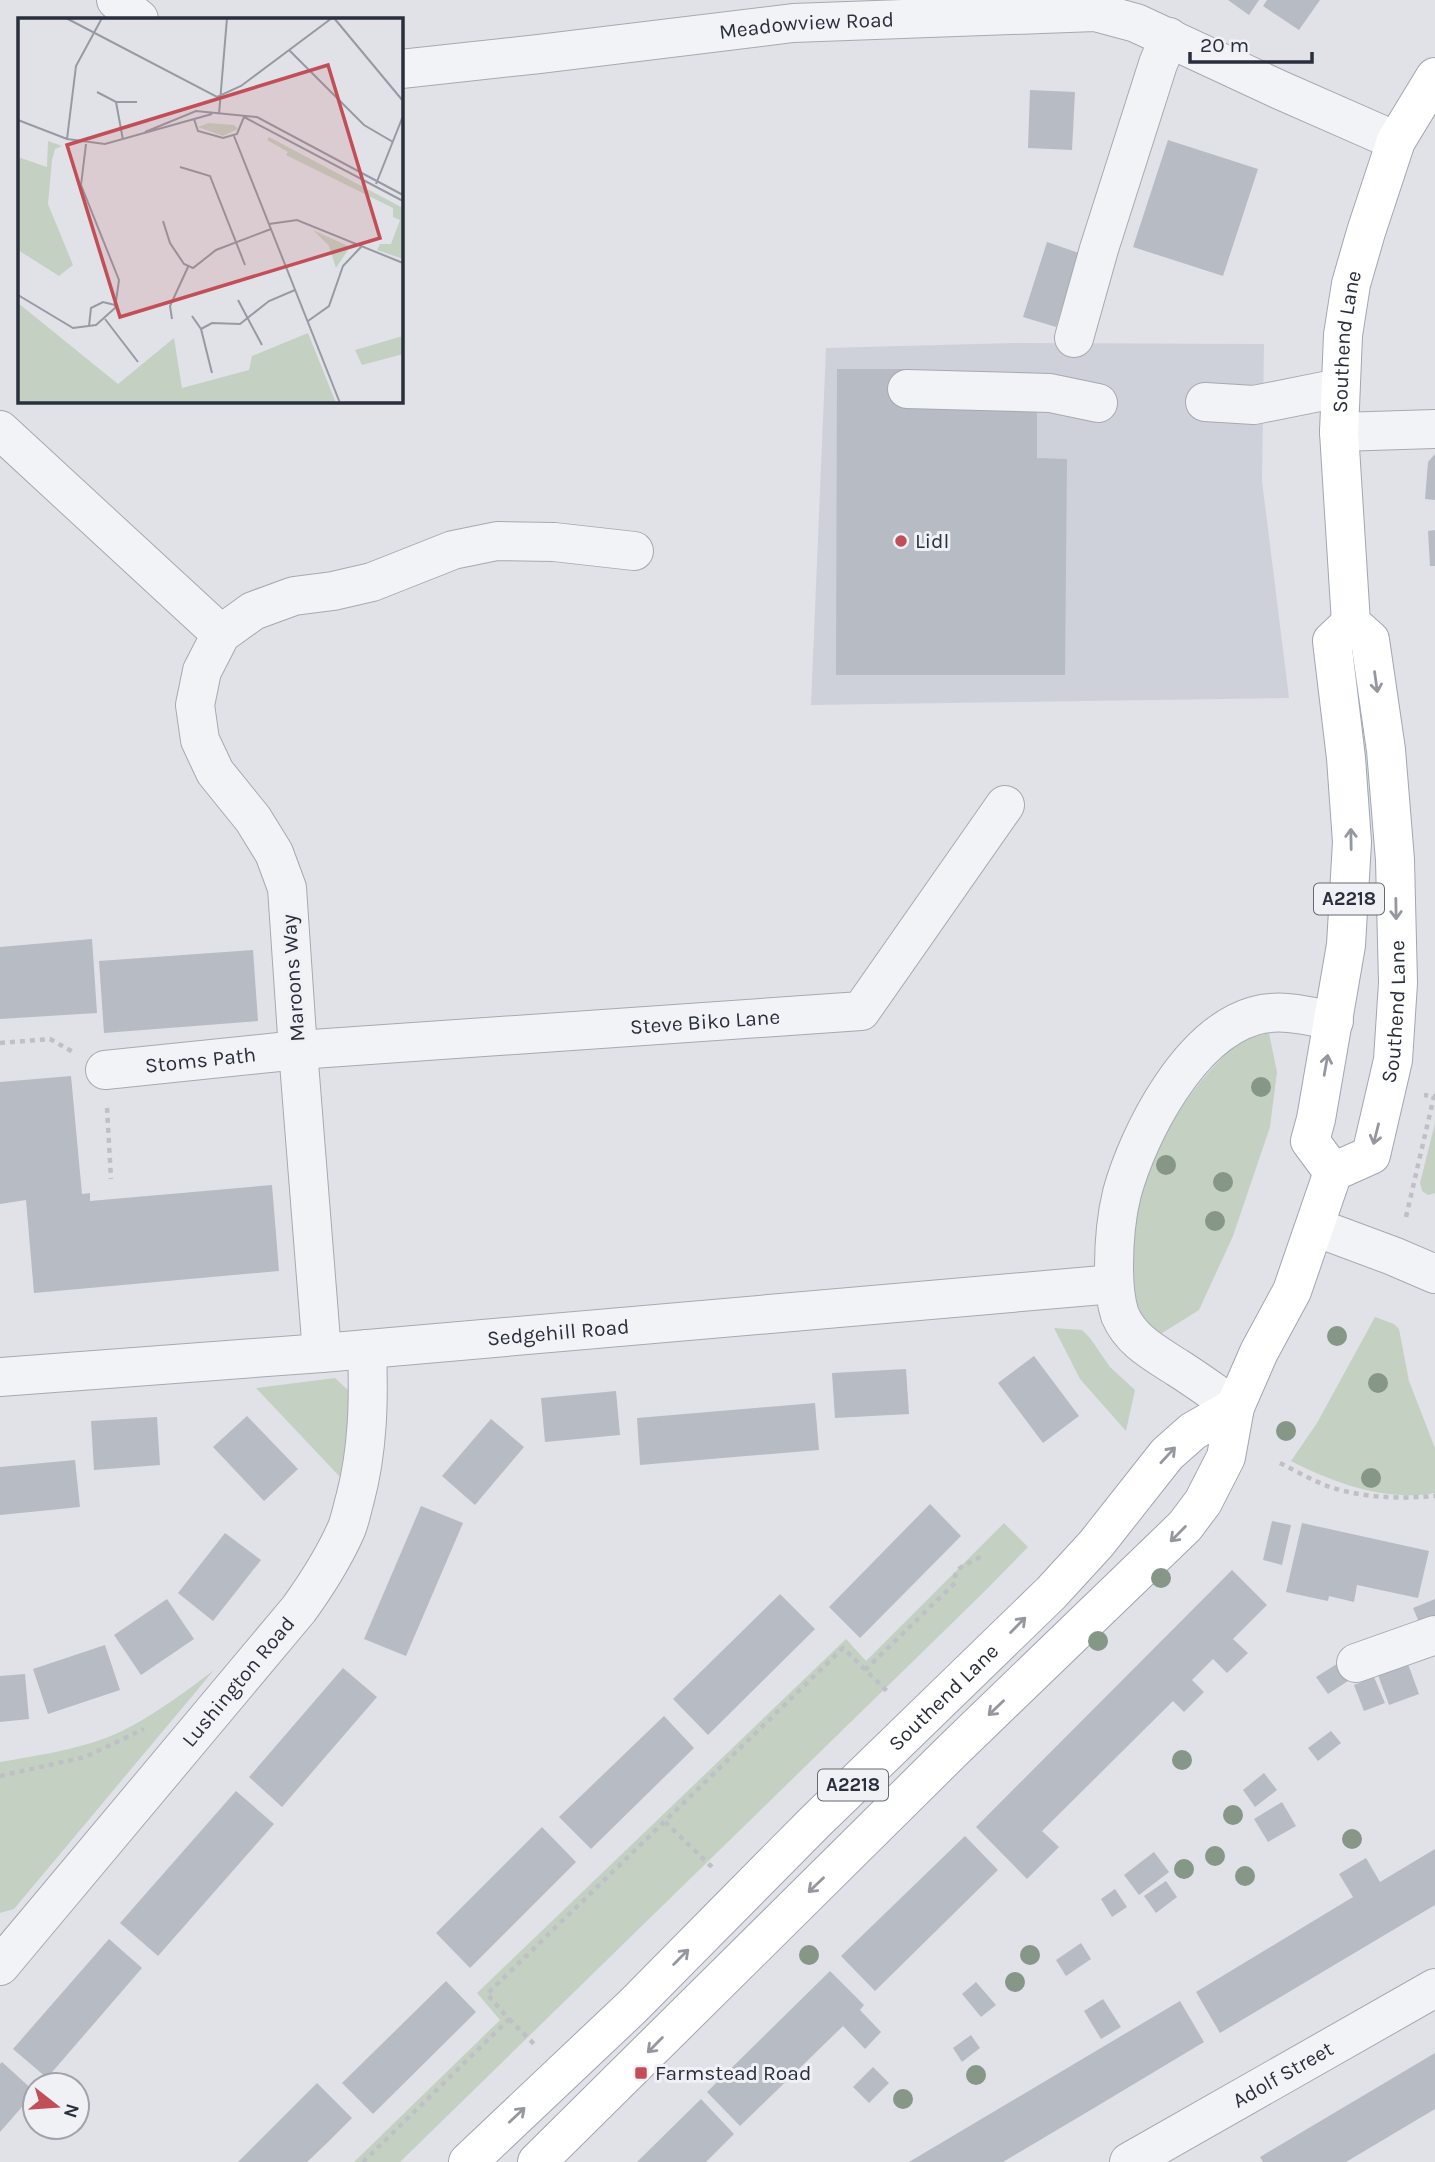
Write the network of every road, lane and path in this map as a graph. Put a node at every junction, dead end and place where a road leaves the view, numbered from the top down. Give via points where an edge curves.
1 (116, 0) edge
2 (138, 18) edge
3 (1169, 37) junction
4 (402, 69) edge
5 (1435, 77) edge
6 (1396, 141) junction
7 (1074, 338) dead end
8 (1339, 388) junction
9 (906, 389) dead end
10 (1205, 402) dead end
11 (1098, 403) dead end
12 (1435, 429) edge
13 (0, 430) edge
14 (1339, 432) junction
15 (634, 551) dead end
16 (1352, 623) junction
17 (221, 634) junction
18 (1005, 805) dead end
19 (1334, 1021) junction
20 (0, 1042) edge
21 (298, 1050) junction
22 (105, 1070) junction
23 (1414, 1093) dead end
24 (1334, 1172) junction
25 (111, 1179) dead end
26 (1405, 1220) dead end
27 (1315, 1227) junction
28 (1435, 1274) edge
29 (1114, 1284) junction
30 (367, 1349) junction
31 (322, 1353) junction
32 (0, 1377) edge
33 (1235, 1407) junction
34 (1280, 1463) dead end
35 (1435, 1496) edge
36 (982, 1556) dead end
37 (1435, 1635) edge
38 (1356, 1663) dead end
39 (865, 1670) junction
40 (892, 1696) dead end
41 (148, 1727) dead end
42 (0, 1776) edge
43 (665, 1821) junction
44 (814, 1823) junction
45 (846, 1856) junction
46 (715, 1870) dead end
47 (0, 1966) edge
48 (1435, 1988) edge
49 (509, 2019) junction
50 (535, 2045) dead end
51 (363, 2162) edge
52 (468, 2162) edge
53 (537, 2162) edge
54 (1129, 2162) edge

1 - 2 street
3 - 4 street, Meadowview Road via 1095,12 793,23
3 - 6 street, Meadowview Road
3 - 7 street
5 - 6 main road, Southend Lane
6 - 8 main road, Southend Lane via 1351,284
8 - 10 street via 1254,405
8 - 14 main road, Southend Lane
9 - 11 street via 1050,393
12 - 14 street
13 - 17 street
14 - 16 main road, Southend Lane
15 - 17 street, Maroons Way via 497,541 453,550 372,582 293,596 253,611
19 -> 16 main road, A2218 via 1346,945 1352,842 1332,641
16 -> 24 main road, Southend Lane / A2218 via 1370,640 1386,750 1398,984 1393,1060 1371,1155
17 - 21 street, Maroons Way via 202,671 195,705 200,740 215,772 253,818 274,853 287,888
18 - 21 street, Steve Biko Lane via 861,1011
24 -> 19 main road, A2218 via 1310,1141
19 - 29 street via 1300,1014 1255,1015 1230,1027 1197,1054 1163,1098 1141,1140 1122,1194 1114,1237
20 - 22 path via 50,1039
21 - 22 street, Stoms Path
21 - 31 street, Maroons Way
22 - 25 path
23 - 26 path via 1434,1097
24 - 27 main road, Southend Lane / A2218
27 - 28 street
27 - 33 main road, Southend Lane / A2218 via 1292,1291
29 - 30 street, Sedgehill Road
29 - 33 street via 1120,1314 1135,1338
30 - 31 street, Sedgehill Road
30 - 47 street, Lushington Road via 369,1387 360,1479 347,1528 326,1570 299,1609
31 - 32 street, Sedgehill Road
44 -> 33 main road, Southend Lane / A2218 via 1051,1593 1167,1454 1193,1431
33 -> 45 main road, Southend Lane / A2218 via 1226,1457 1185,1526
34 - 35 path via 1329,1486 1373,1496
36 - 39 path via 958,1568 955,1583
37 - 38 street
39 - 40 path
39 - 43 path via 843,1648
41 - 42 path via 85,1757
43 - 46 path
43 - 49 path via 487,1994
44 - 45 main road
52 -> 44 main road, Southend Lane / A2218 via 633,2006
45 -> 53 main road, Southend Lane / A2218
48 - 54 street, Adolf Street
49 - 50 path
49 - 51 path

